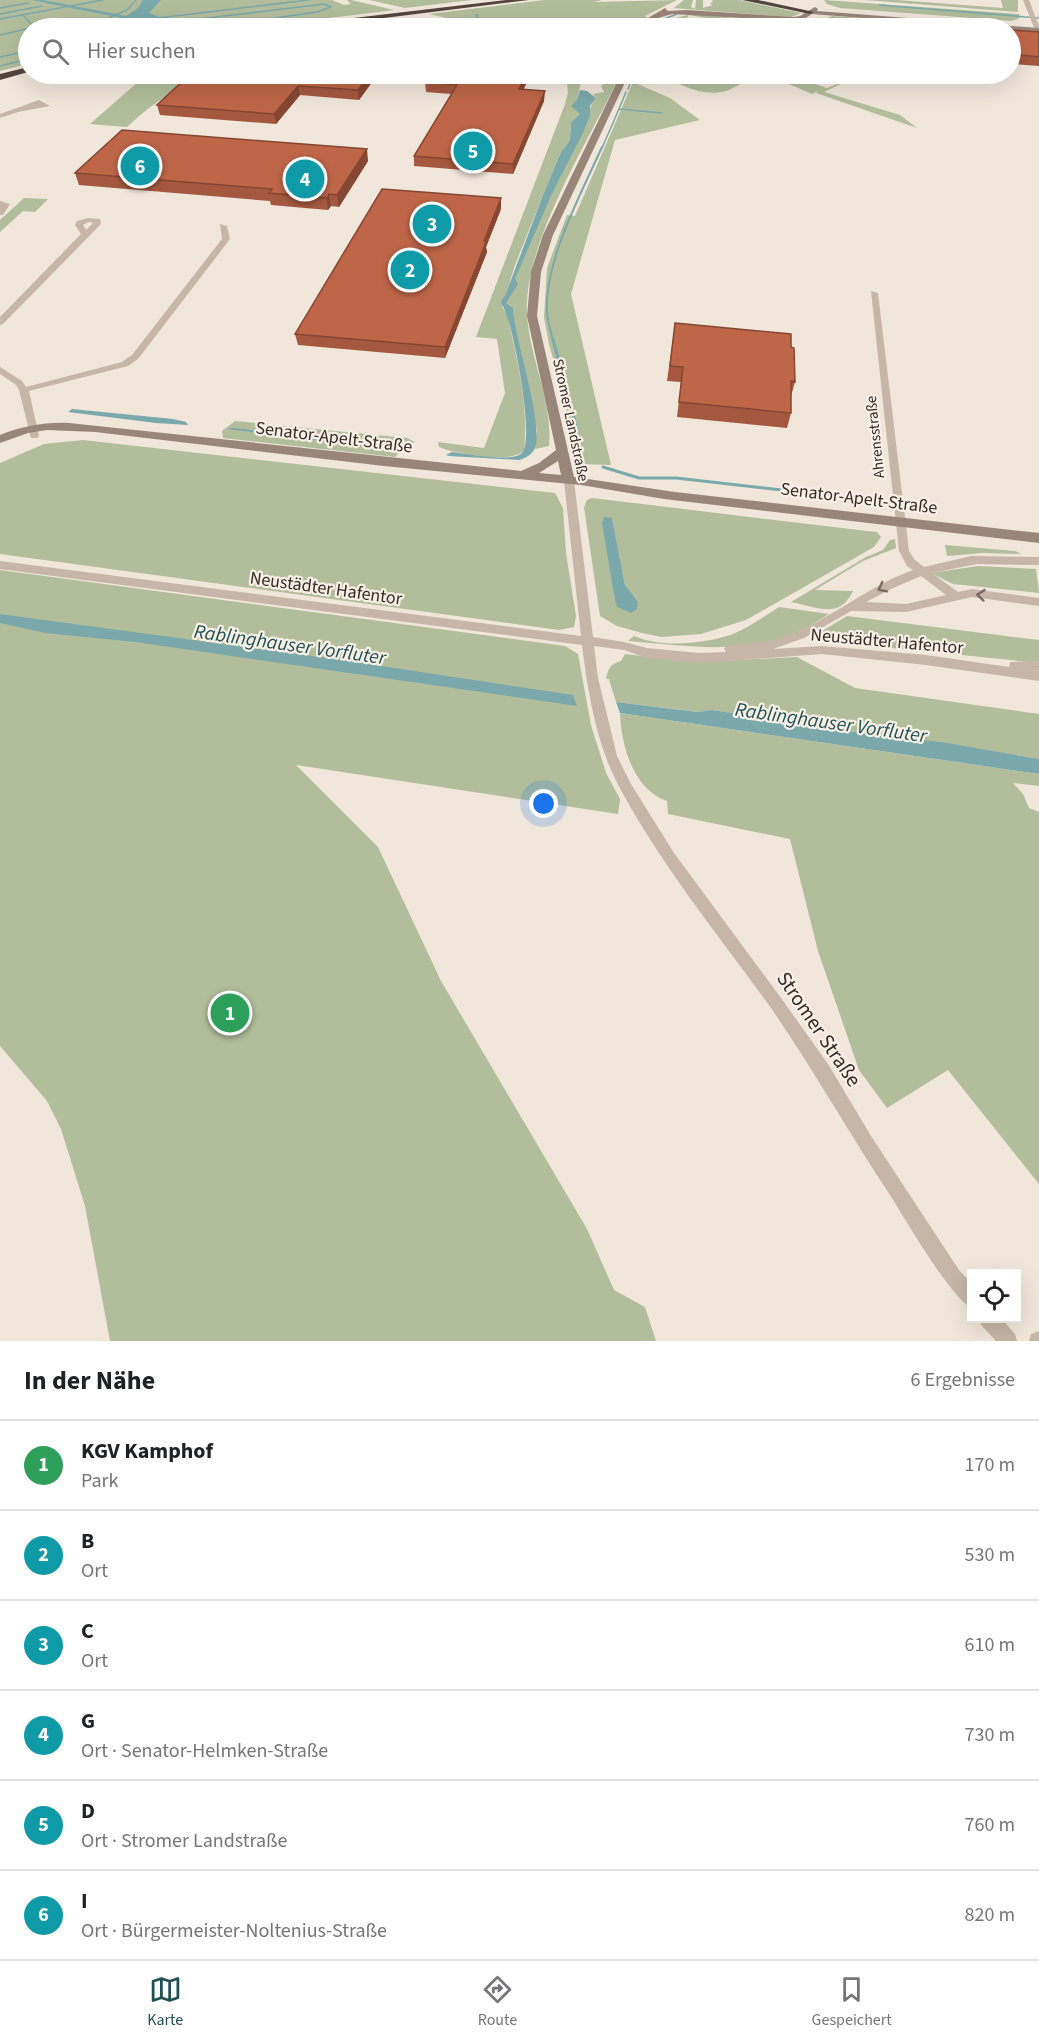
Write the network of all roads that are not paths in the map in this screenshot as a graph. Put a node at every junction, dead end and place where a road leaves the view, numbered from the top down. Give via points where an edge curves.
1 (483, 0) edge
2 (499, 0) edge
3 (525, 0) edge
4 (746, 0) edge
5 (763, 0) edge
6 (816, 0) edge
7 (1026, 0) edge
8 (435, 9) junction
9 (810, 9) junction
10 (669, 10) junction
11 (716, 14) junction
12 (659, 16) joint
13 (347, 18) edge
14 (373, 18) edge
15 (651, 18) edge
16 (778, 18) edge
17 (802, 18) edge
18 (951, 18) edge
19 (1021, 22) edge
20 (1029, 23) junction
21 (1038, 28) edge
22 (18, 70) edge
23 (0, 75) edge
24 (620, 84) edge
25 (17, 110) dead end
26 (0, 116) edge
27 (3, 204) edge
28 (0, 213) edge
29 (223, 226) dead end
30 (85, 234) dead end
31 (874, 292) dead end
32 (0, 322) edge
33 (0, 370) edge
34 (24, 390) junction
35 (33, 432) junction
36 (0, 439) edge
37 (0, 450) edge
38 (563, 451) junction
39 (521, 476) junction
40 (569, 481) junction
41 (899, 521) junction
42 (1039, 538) edge
43 (904, 551) junction
44 (0, 560) edge
45 (978, 560) junction
46 (1039, 561) edge
47 (0, 565) edge
48 (23, 566) junction
49 (921, 572) junction
50 (955, 596) junction
51 (1039, 602) edge
52 (848, 608) junction
53 (819, 626) junction
54 (588, 641) junction
55 (624, 646) junction
56 (822, 651) junction
57 (1039, 666) edge
58 (989, 668) junction
59 (1039, 676) edge
60 (626, 788) joint
61 (967, 1293) edge
62 (992, 1323) edge
63 (1008, 1341) edge

1 - 8 highway
2 - 8 highway
3 - 8 highway
4 - 9 highway
5 - 9 highway
6 - 9 street
7 - 20 street
8 - 13 highway
8 - 14 highway
9 - 17 street
9 - 18 street
10 - 11 street
10 - 12 street
10 - 15 street
11 - 12 street via 677,12
11 - 16 street
19 - 20 street
20 - 21 street
20 - 21 street
22 - 23 highway
24 - 38 street, Stromer Landstraße via 548,235 536,272 532,316
25 - 26 street
27 - 28 street
29 - 34 street via 226,239 135,357 125,364
30 - 32 street
31 - 41 street, Ahrensstraße
33 - 34 street
34 - 35 street
35 - 36 street, Senator-Apelt-Straße
35 - 37 street, Senator-Apelt-Straße
35 - 39 street, Senator-Apelt-Straße via 95,428
38 - 39 street
38 - 40 street, Stromer Landstraße
39 - 40 street, Senator-Apelt-Straße
40 - 41 street, Senator-Apelt-Straße via 603,489
40 - 54 street, Stromer Landstraße
41 - 42 street, Senator-Apelt-Straße
41 - 43 street, Ahrensstraße
43 - 45 street, Neustädter Hafentor via 929,563
43 - 49 street, Ahrensstraße
44 - 48 street, Neustädter Hafentor
45 - 46 street, Neustädter Hafentor
45 - 49 street, Neustädter Hafentor
47 - 48 street, Neustädter Hafentor
48 - 54 street, Neustädter Hafentor
49 - 50 street, Ahrensstraße
49 -> 52 street, Neustädter Hafentor
51 -> 50 street, Neustädter Hafentor via 972,593
50 - 52 street, Neustädter Hafentor via 906,608
52 - 53 street, Neustädter Hafentor
53 - 55 street, Neustädter Hafentor via 783,641 743,648
53 - 56 street via 815,638
54 - 55 street, Neustädter Hafentor
54 - 60 street, Stromer Landstraße via 601,720 611,756
55 - 56 street, Neustädter Hafentor via 647,653 699,658
56 - 58 street, Neustädter Hafentor
57 - 58 street
58 - 59 street, Neustädter Hafentor
60 - 61 street, Stromer Straße via 669,857 822,1070 890,1181
62 - 63 street

